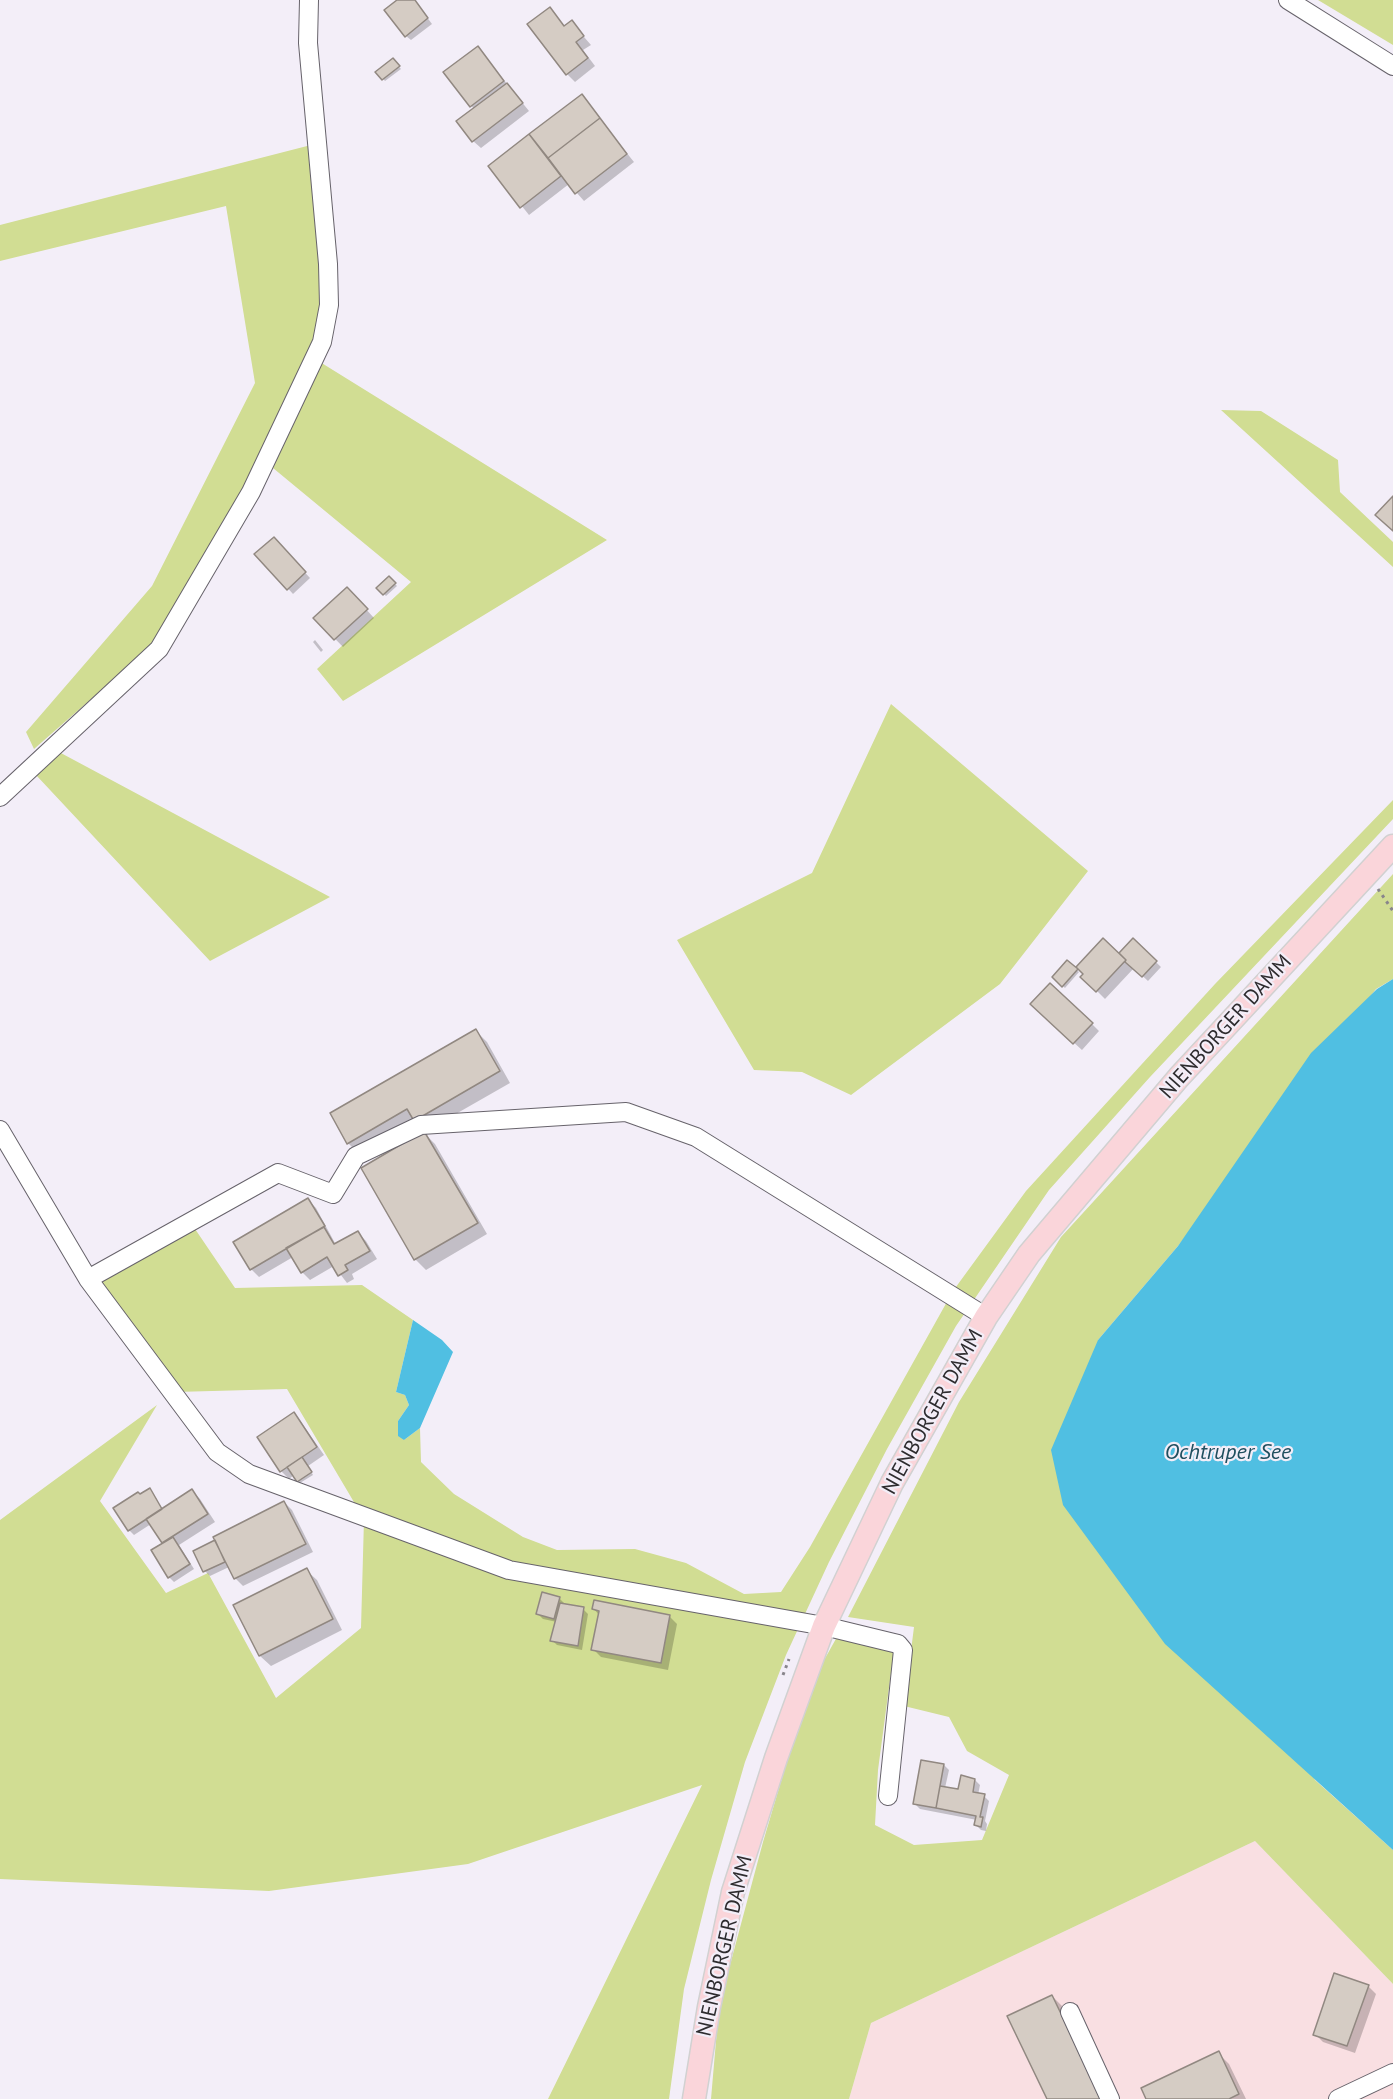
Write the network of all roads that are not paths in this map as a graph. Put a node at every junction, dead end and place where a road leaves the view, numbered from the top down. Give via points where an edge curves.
1 (309, 0) edge
2 (1288, 0) edge
3 (1393, 66) edge
4 (0, 797) edge
5 (1393, 846) edge
6 (0, 1130) edge
7 (88, 1279) junction
8 (986, 1317) junction
9 (824, 1626) junction
10 (888, 1796) dead end
11 (1070, 2012) dead end
12 (1393, 2073) edge
13 (694, 2099) edge
14 (1110, 2099) edge
15 (1338, 2099) edge

1 - 4 street via 308,43 328,264 329,305 322,342 251,492 159,649
2 - 3 street
5 - 8 main road, NIENBORGER DAMM via 1179,1077 1029,1254
6 - 7 street
7 - 8 street via 278,1173 333,1194 356,1156 421,1125 626,1112 696,1137
7 - 9 street via 217,1452 249,1474 509,1570
8 - 9 main road, NIENBORGER DAMM via 892,1483
9 - 10 street via 887,1640 903,1650
9 - 13 main road, NIENBORGER DAMM via 733,1892
11 - 14 street
12 - 15 street

